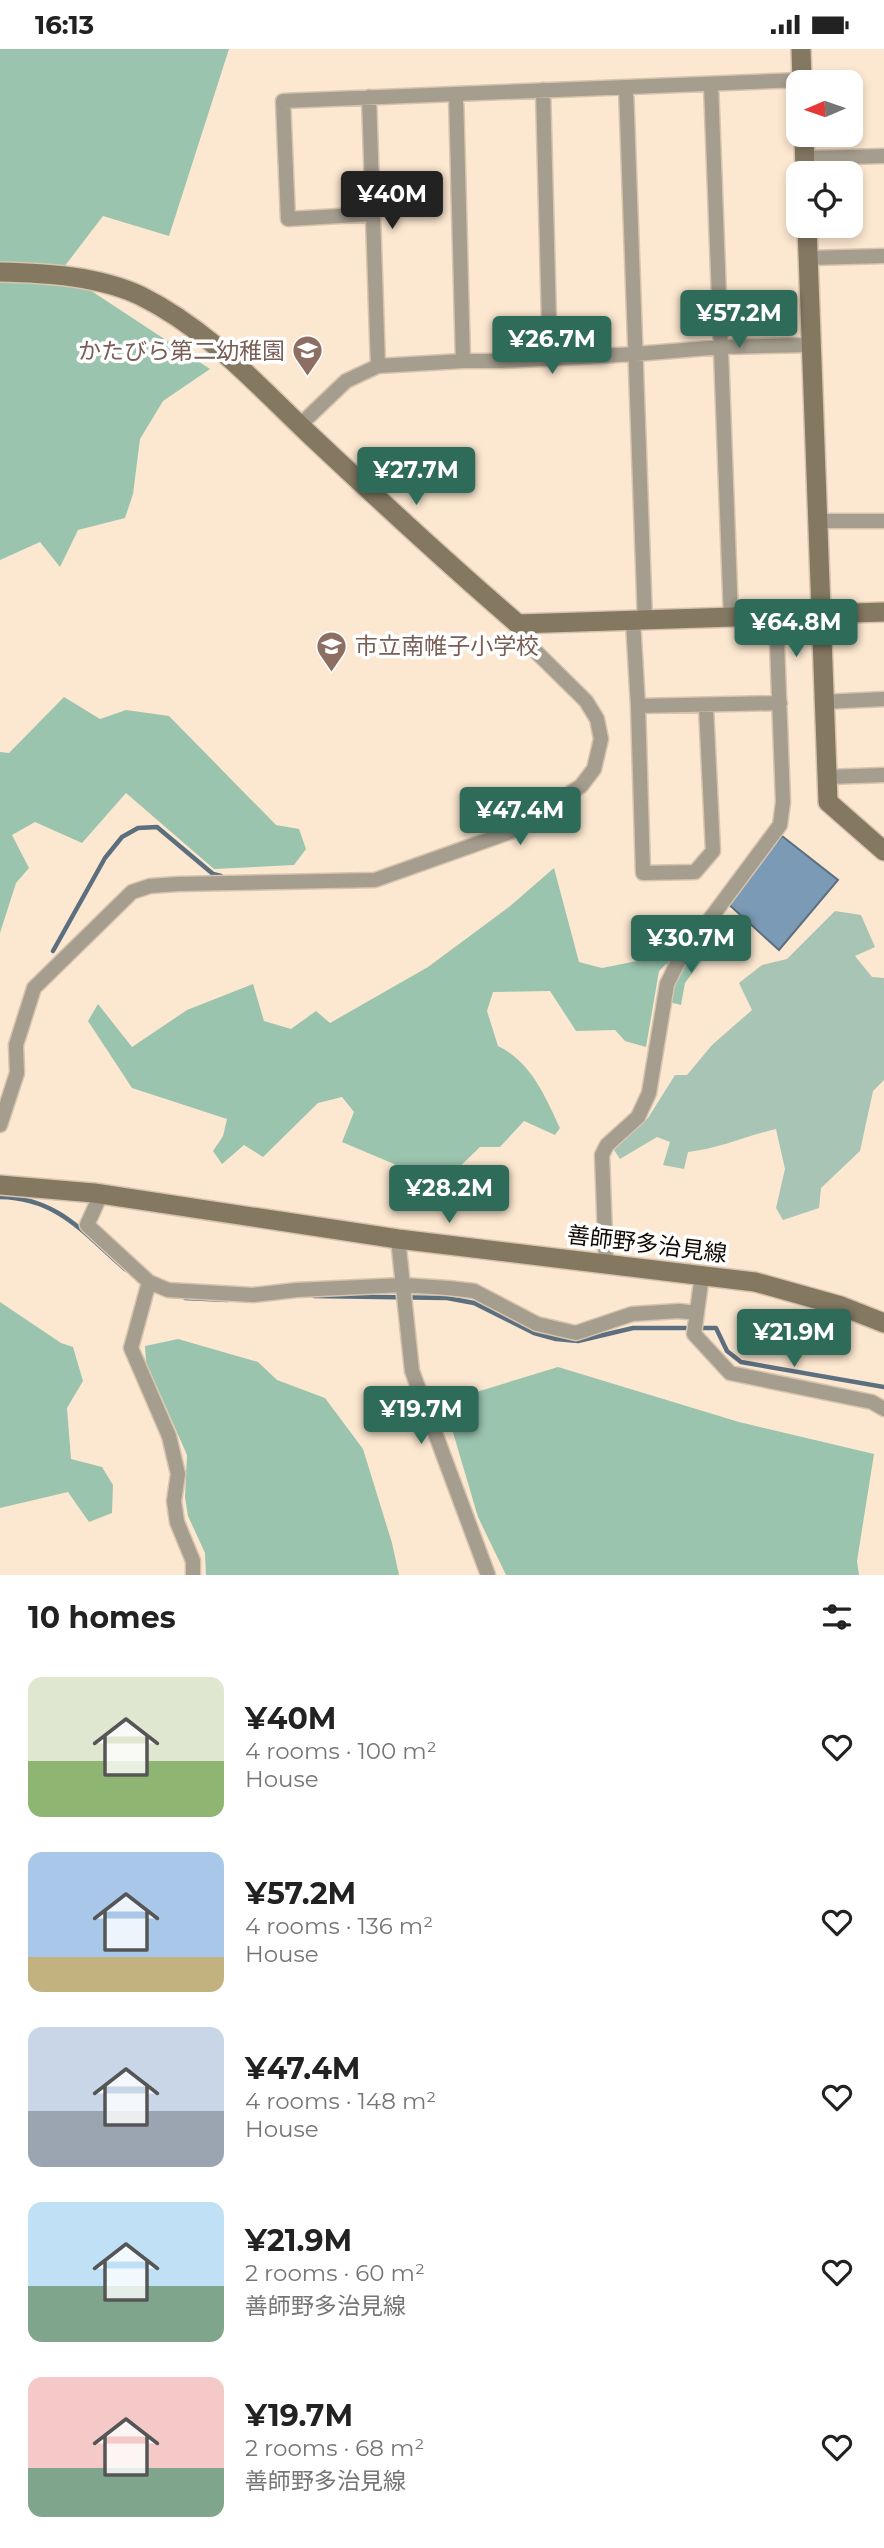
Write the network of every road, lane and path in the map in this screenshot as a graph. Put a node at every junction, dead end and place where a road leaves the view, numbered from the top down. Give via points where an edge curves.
1 (801, 49) edge
2 (802, 70) edge
3 (786, 82) edge
4 (711, 84) junction
5 (626, 87) junction
6 (543, 90) junction
7 (456, 94) junction
8 (369, 97) junction
9 (884, 156) edge
10 (844, 161) edge
11 (374, 215) junction
12 (807, 238) edge
13 (884, 256) edge
14 (808, 258) junction
15 (0, 272) edge
16 (810, 345) junction
17 (721, 348) junction
18 (636, 354) junction
19 (550, 359) junction
20 (463, 361) junction
21 (378, 366) junction
22 (300, 425) junction
23 (817, 521) junction
24 (884, 521) edge
25 (884, 612) edge
26 (820, 615) junction
27 (776, 616) junction
28 (731, 618) junction
29 (639, 621) junction
30 (518, 624) junction
31 (884, 699) edge
32 (823, 702) junction
33 (780, 703) junction
34 (638, 706) junction
35 (706, 707) junction
36 (884, 775) edge
37 (827, 777) junction
38 (884, 851) edge
39 (0, 1072) edge
40 (17, 1073) junction
41 (0, 1125) edge
42 (0, 1185) edge
43 (101, 1194) junction
44 (398, 1239) junction
45 (606, 1263) junction
46 (702, 1275) junction
47 (149, 1282) junction
48 (402, 1285) junction
49 (696, 1322) junction
50 (884, 1323) edge
51 (884, 1409) edge
52 (193, 1575) edge
53 (488, 1575) edge

1 - 2 street
3 - 4 street
4 - 5 street
4 - 17 street
5 - 6 street
5 - 18 street
6 - 7 street
6 - 19 street
7 - 8 street
7 - 20 street
8 - 11 street
8 - 11 street via 283,101 283,114 288,219
9 - 10 street
11 - 21 street
12 - 14 street
13 - 14 street
14 - 16 street
15 - 22 street via 93,280 138,295 225,352
16 - 17 street
16 - 23 street
17 - 18 street
17 - 28 street
18 - 19 street
18 - 29 street
19 - 20 street
20 - 21 street
21 - 22 street via 346,381
22 - 30 street via 436,554
23 - 24 street
23 - 26 street
25 - 26 street
26 - 27 street
26 - 32 street
27 - 28 street
27 - 33 street
28 - 29 street
29 - 30 street
29 - 34 street
30 - 40 street via 519,635 586,701 597,719 601,739 594,769 581,786 510,832 375,880 228,882 150,886 132,892 34,988 16,1045
31 - 32 street
32 - 37 street
33 - 35 street
33 - 45 street via 780,825 678,962 667,984 649,1093 638,1117 607,1145 602,1156
34 - 35 street
34 - 35 street via 643,873 695,872 713,852
36 - 37 street
37 - 38 street via 828,802
39 - 40 street
40 - 41 street
42 - 43 street, 善師野多治見線
43 - 44 street, 善師野多治見線
43 - 47 street via 88,1225
44 - 45 street, 善師野多治見線
44 - 48 street
45 - 46 street, 善師野多治見線
46 - 49 street
46 - 50 street, 善師野多治見線 via 755,1282 841,1305
47 - 48 street via 168,1290 253,1295
47 - 52 street via 131,1348 169,1436 178,1474 177,1523 193,1561
48 - 49 street via 474,1291 537,1324 568,1332 632,1314 679,1311
48 - 53 street via 412,1371
49 - 51 street via 730,1373 872,1402

